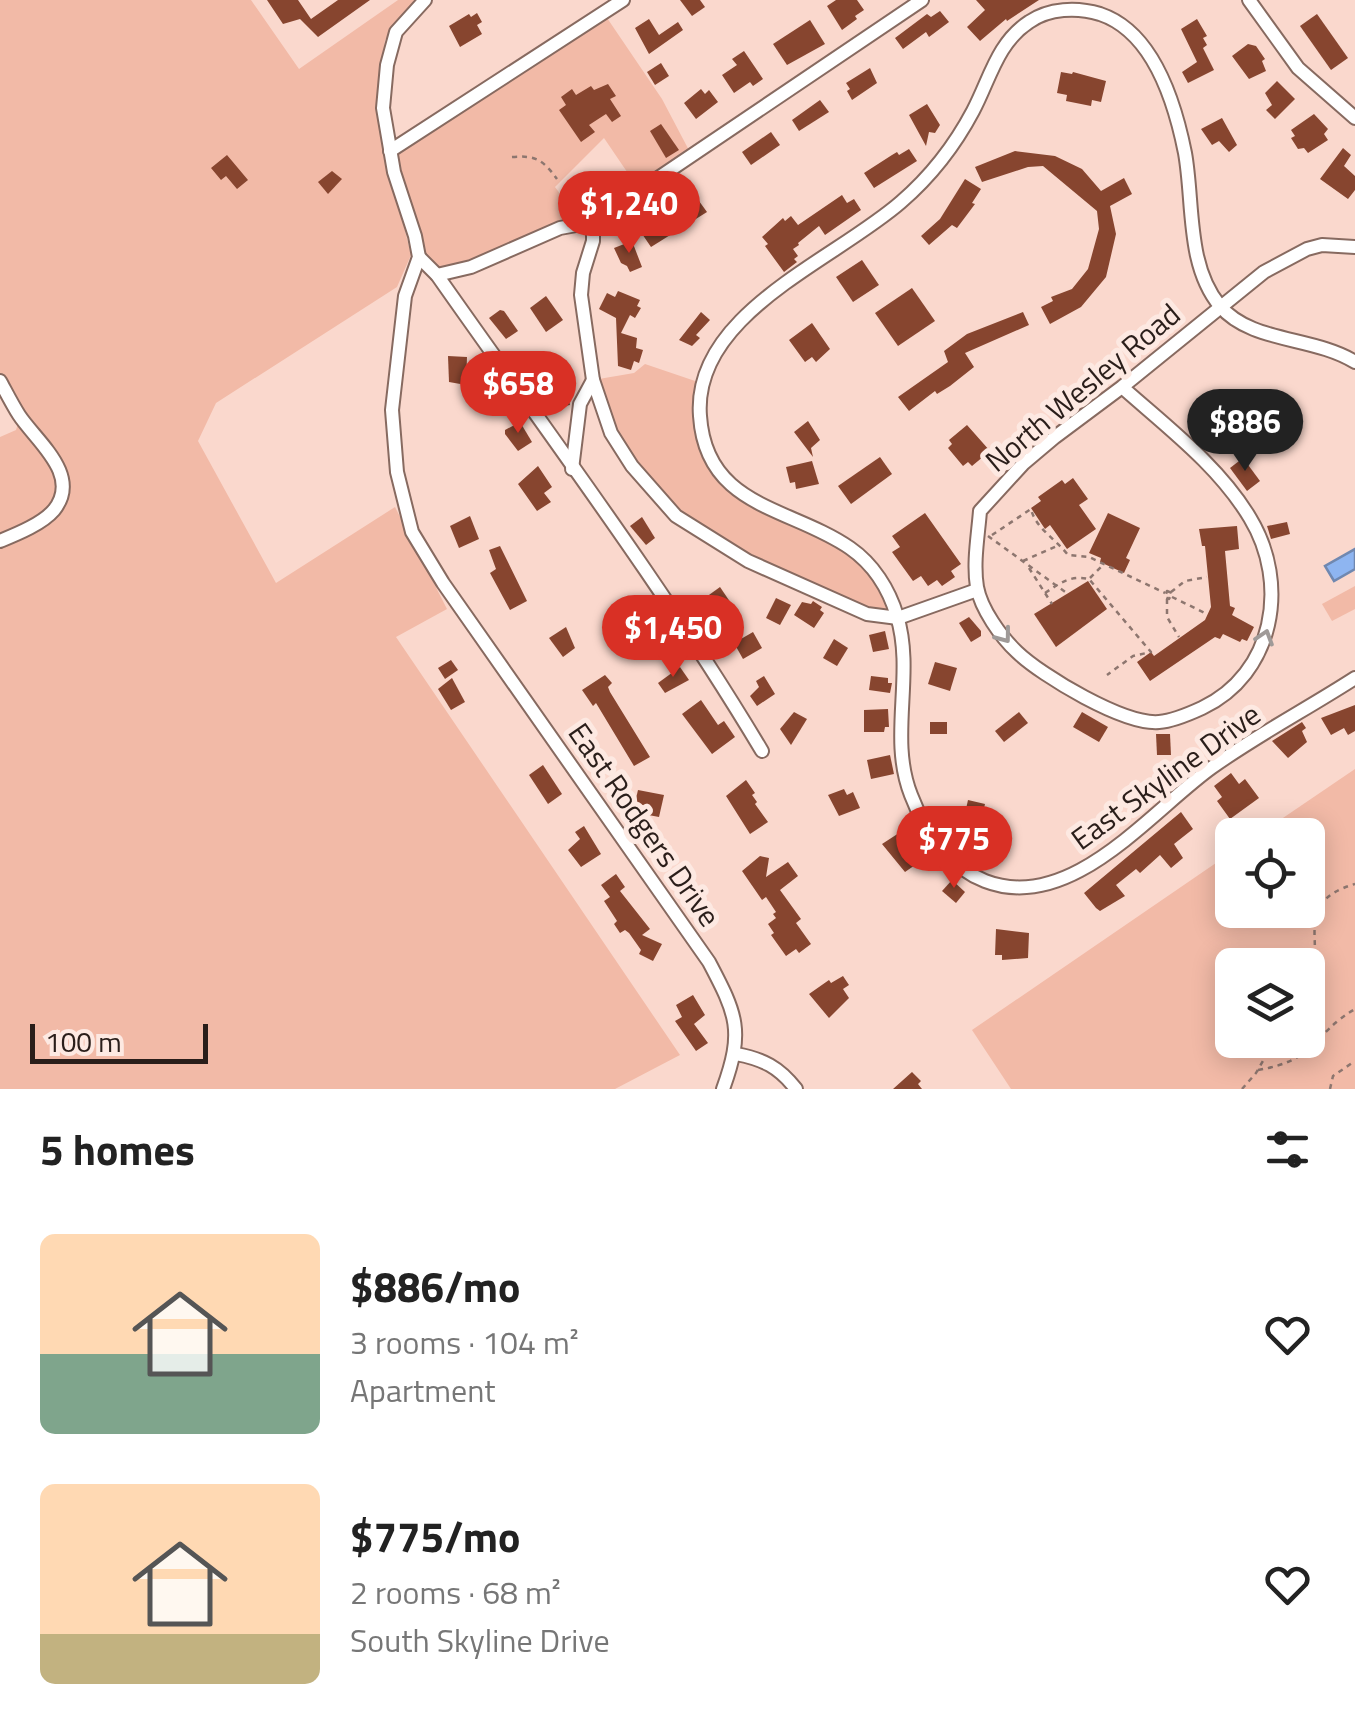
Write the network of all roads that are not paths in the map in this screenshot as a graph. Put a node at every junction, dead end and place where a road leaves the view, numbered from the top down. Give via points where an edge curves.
1 (425, 0) edge
2 (624, 0) edge
3 (922, 0) edge
4 (1249, 0) edge
5 (1355, 118) edge
6 (390, 151) junction
7 (593, 222) junction
8 (1355, 247) edge
9 (419, 257) junction
10 (437, 276) junction
11 (1220, 306) junction
12 (1355, 362) edge
13 (592, 380) junction
14 (0, 381) edge
15 (1122, 387) junction
16 (572, 469) junction
17 (0, 542) edge
18 (977, 590) junction
19 (898, 618) junction
20 (1355, 678) edge
21 (762, 751) dead end
22 (736, 1054) junction
23 (724, 1089) edge
24 (796, 1089) edge

1 - 6 street via 396,32 386,65
2 - 6 street
3 - 7 street
4 - 5 street via 1298,68
6 - 9 street
7 - 10 street via 560,228
7 - 13 street via 581,295
8 - 11 street, North Wesley Road via 1308,249
9 - 10 street
9 - 22 street, East Rodgers Drive via 405,296 392,410 397,472 412,532 710,962 733,1012
10 - 16 street
11 - 12 street via 1255,331 1325,346
11 - 15 street, North Wesley Road
11 - 19 street via 1200,272 1185,152 1153,62 1130,31 1104,16 1049,12 1031,20 1000,50 962,130 913,191 744,315 704,372 700,421 717,468 745,497 852,549 885,586
13 - 16 street via 580,404
13 - 19 street via 611,433 676,516 748,561 846,608
14 - 17 street via 62,480 53,511
15 - 18 street, North Wesley Road via 1023,464 980,511
18 -> 15 street via 1018,652 1063,683 1142,721 1179,717 1212,703 1257,659 1272,604 1268,566 1252,521 1206,463
16 - 21 street
18 - 19 street
19 - 20 street, East Skyline Drive via 908,788 934,842 968,874 994,884 1038,886 1094,862 1214,766
22 - 23 street, East Rodgers Drive
22 - 24 street via 760,1058

